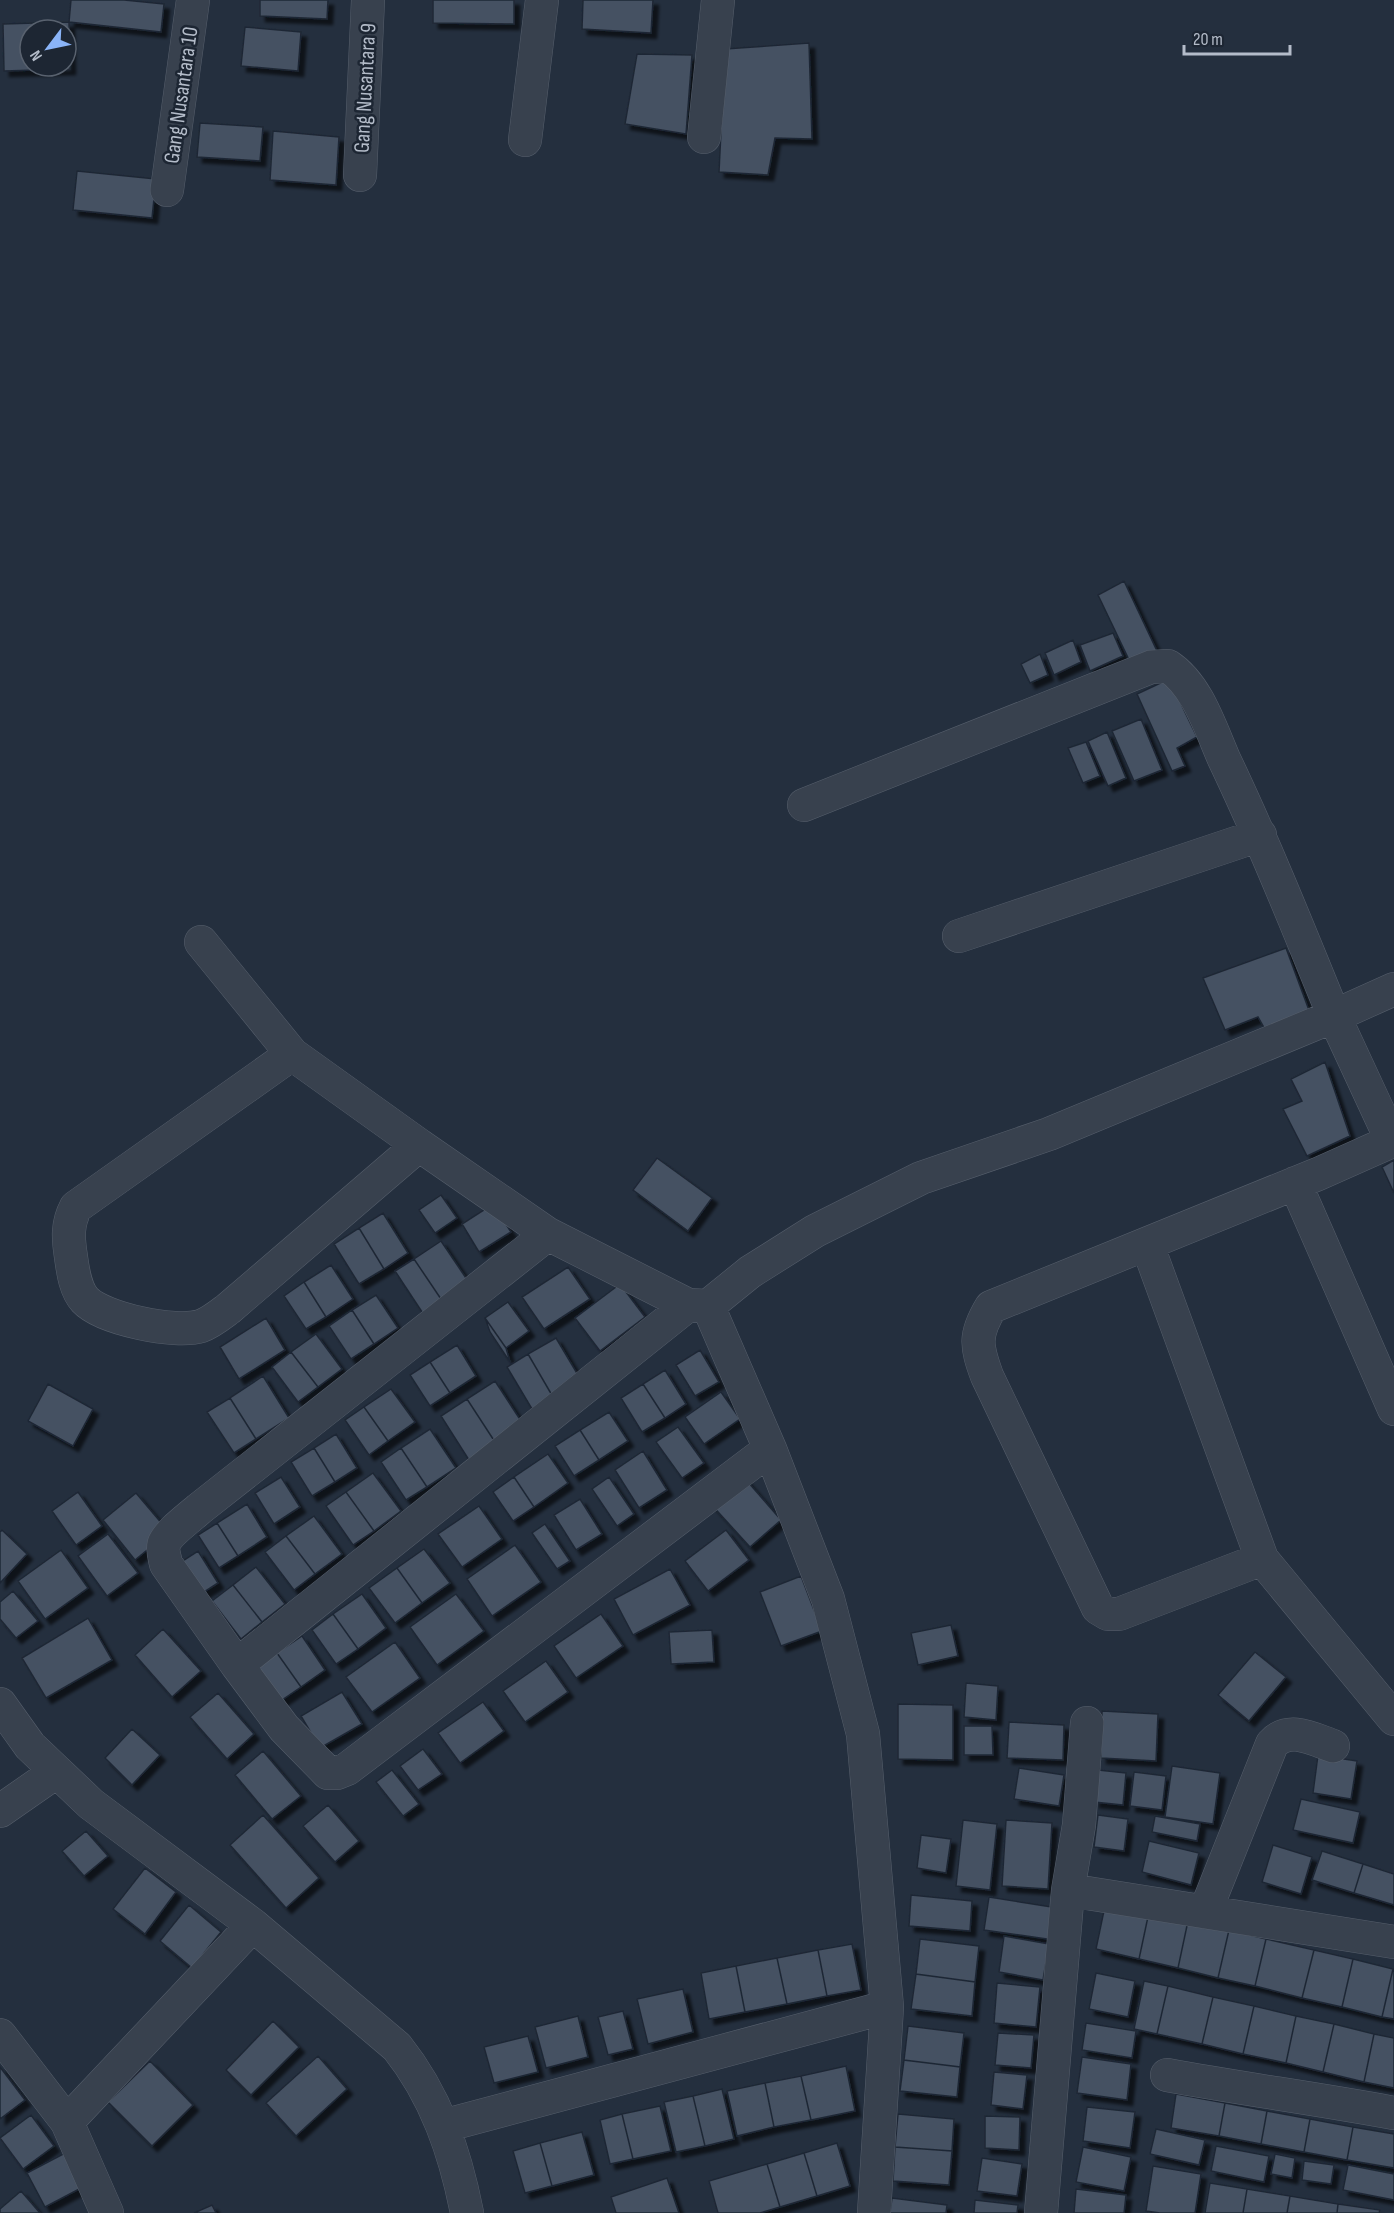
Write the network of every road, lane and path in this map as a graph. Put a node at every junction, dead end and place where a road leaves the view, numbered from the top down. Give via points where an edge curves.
1 (193, 0) edge
2 (368, 0) edge
3 (542, 0) edge
4 (718, 0) edge
5 (704, 137) dead end
6 (525, 140) dead end
7 (360, 175) dead end
8 (167, 190) dead end
9 (804, 805) dead end
10 (1260, 835) junction
11 (958, 936) dead end
12 (201, 942) dead end
13 (1394, 989) edge
14 (1335, 1016) junction
15 (292, 1054) junction
16 (1393, 1141) edge
17 (419, 1145) junction
18 (1295, 1183) junction
19 (548, 1234) junction
20 (1147, 1245) junction
21 (698, 1306) junction
22 (1394, 1409) edge
23 (770, 1449) junction
24 (1262, 1559) junction
25 (237, 1665) junction
26 (0, 1704) edge
27 (1394, 1719) edge
28 (1087, 1723) dead end
29 (1333, 1746) dead end
30 (56, 1772) junction
31 (0, 1811) edge
32 (1068, 1890) junction
33 (1205, 1912) junction
34 (253, 1925) junction
35 (1394, 1942) edge
36 (887, 2007) junction
37 (0, 2035) edge
38 (1167, 2074) dead end
39 (1394, 2113) edge
40 (68, 2122) junction
41 (444, 2126) junction
42 (871, 2212) edge
43 (107, 2213) edge
44 (467, 2213) edge
45 (1041, 2213) edge

1 - 8 street, Gang Nusantara 10
2 - 7 street, Gang Nusantara 9
3 - 6 street
4 - 5 street
9 - 10 street via 1150,668 1168,666 1181,675 1199,705
10 - 11 street
10 - 14 street
12 - 15 street
13 - 14 street
14 - 16 street
14 - 21 street via 1049,1134 921,1178 815,1231
15 - 17 street
15 - 17 street via 76,1207 68,1235 75,1281 85,1300 109,1316 175,1329 201,1326 228,1309
16 - 18 street
17 - 19 street
18 - 20 street
18 - 22 street
19 - 21 street
19 - 25 street via 199,1509 164,1544 166,1564
20 - 24 street
20 - 24 street via 991,1307 977,1341 981,1360 1102,1612 1119,1614
21 - 23 street
21 - 25 street
23 - 25 street via 338,1773 328,1773 284,1728
23 - 36 street via 828,1599 863,1734
24 - 27 street
26 - 30 street via 30,1746
28 - 32 street via 1079,1825
29 - 33 street via 1287,1733 1272,1744
30 - 31 street
30 - 34 street via 91,1804
32 - 33 street
32 - 45 street
33 - 35 street
34 - 40 street
34 - 41 street via 397,2047 415,2069
36 - 41 street
36 - 42 street
37 - 40 street
38 - 39 street
40 - 43 street
41 - 44 street

